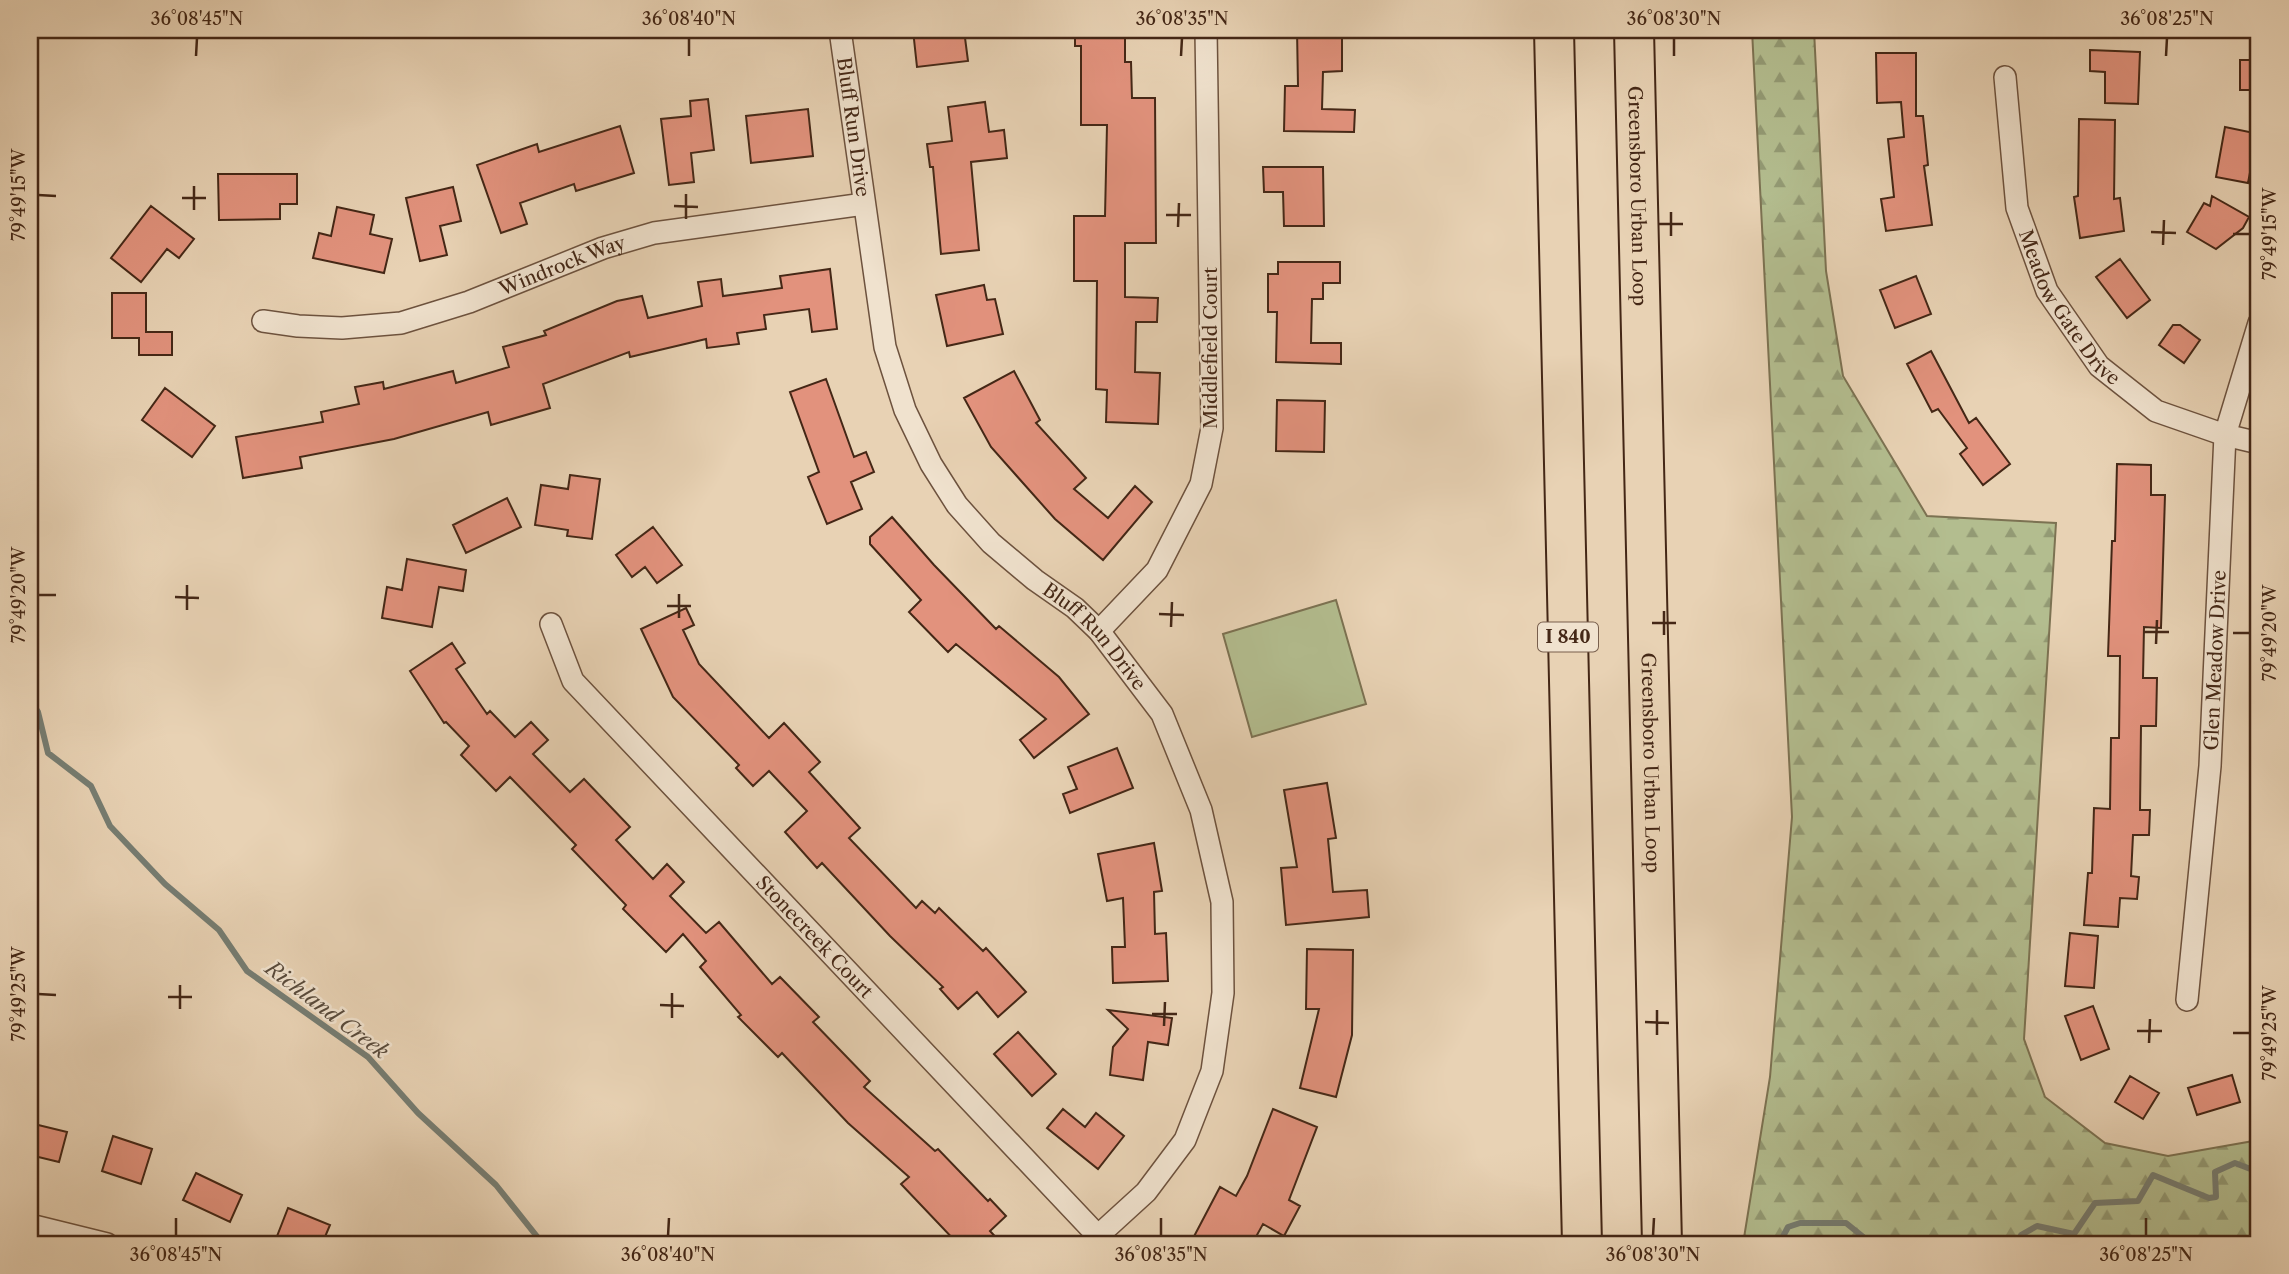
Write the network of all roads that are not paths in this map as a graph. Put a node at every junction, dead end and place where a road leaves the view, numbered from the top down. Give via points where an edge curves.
1 (840, 30) edge
2 (1206, 30) edge
3 (1554, 30) edge
4 (1634, 30) edge
5 (2005, 77) dead end
6 (864, 204) junction
7 (263, 321) dead end
8 (2259, 323) edge
9 (2225, 435) junction
10 (2259, 443) edge
11 (551, 624) dead end
12 (1099, 631) junction
13 (2187, 1000) dead end
14 (31, 1231) edge
15 (1093, 1240) edge
16 (107, 1244) edge
17 (1582, 1244) edge
18 (1662, 1244) edge

1 - 6 street, Bluff Run Drive
2 - 12 street, Middlefield Court via 1212,428 1201,484 1157,570
3 - 17 highway, I 840
4 - 18 highway, Greensboro Urban Loop
5 - 9 street, Meadow Gate Drive via 2017,208 2047,291 2099,366 2156,411
6 - 7 street, Windrock Way via 654,233 401,323 342,328
6 - 12 street, Bluff Run Drive via 885,347 905,410 931,464 957,505 992,543
8 - 9 street, Glen Meadow Drive
9 - 10 street, Meadow Gate Drive
9 - 13 street, Glen Meadow Drive via 2210,766
11 - 15 street, Stonecreek Court via 573,681
12 - 15 street, Bluff Run Drive via 1162,714 1201,810 1222,902 1223,993 1212,1072 1185,1140 1146,1192
14 - 16 street

